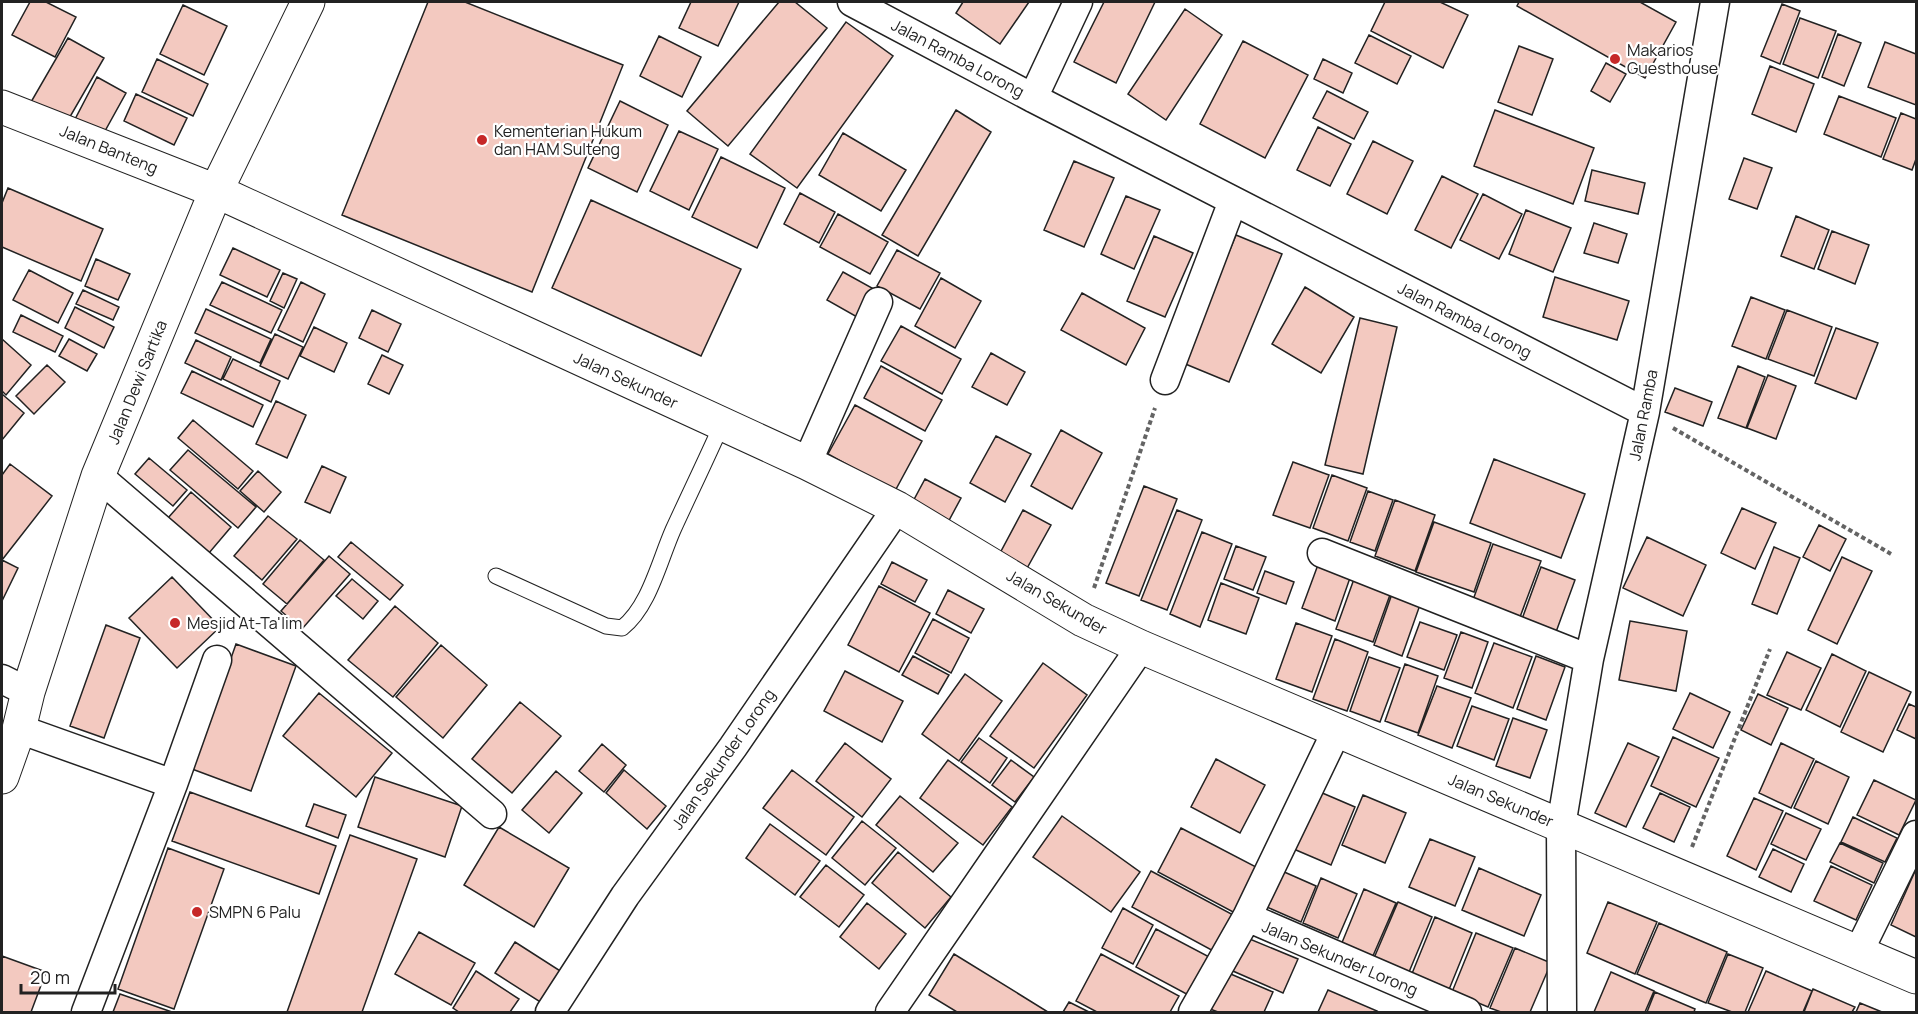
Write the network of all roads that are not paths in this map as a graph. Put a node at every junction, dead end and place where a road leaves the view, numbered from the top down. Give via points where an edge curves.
1 (308, 2) edge
2 (852, 2) edge
3 (1078, 2) edge
4 (1715, 2) edge
5 (1033, 98) junction
6 (2, 107) edge
7 (216, 191) junction
8 (1233, 201) junction
9 (878, 302) dead end
10 (1165, 380) road end
11 (1645, 412) junction
12 (722, 424) junction
13 (807, 463) junction
14 (98, 476) junction
15 (897, 508) junction
16 (1322, 553) dead end
17 (496, 576) dead end
18 (1140, 647) junction
19 (1589, 658) junction
20 (217, 660) dead end
21 (15, 686) edge
22 (19, 729) junction
23 (1337, 730) junction
24 (2, 777) edge
25 (173, 784) junction
26 (492, 814) dead end
27 (1561, 826) junction
28 (1917, 835) edge
29 (1247, 917) junction
30 (1859, 951) junction
31 (1917, 977) edge
32 (86, 1012) edge
33 (550, 1012) edge
34 (890, 1012) edge
35 (1193, 1012) edge
36 (1467, 1012) edge
37 (1562, 1012) edge

1 - 7 street, Jalan Dewi Sartika
2 - 5 street, Jalan Ramba Lorong
3 - 5 street, Jalan Ramba Lorong
4 - 11 street, Jalan Ramba
5 - 8 street, Jalan Ramba Lorong
6 - 7 street, Jalan Banteng
7 - 12 street, Jalan Sekunder
7 - 14 street, Jalan Dewi Sartika
8 - 10 street
8 - 11 street, Jalan Ramba Lorong
9 - 13 street
11 - 19 street, Jalan Ramba
12 - 13 street, Jalan Sekunder
12 - 17 lane via 641,607 622,628 606,626
13 - 15 street, Jalan Sekunder
14 - 21 street, Jalan Dewi Sartika
14 - 26 street
15 - 18 street, Jalan Sekunder via 1083,620
15 - 33 street, Jalan Sekunder Lorong via 625,896
16 - 19 street
18 - 23 street, Jalan Sekunder
18 - 34 street
19 - 27 street, Jalan Ramba
20 - 25 street
21 - 22 street, Jalan Dewi Sartika
22 - 24 street, Jalan Dewi Sartika
22 - 25 street
23 - 27 street, Jalan Sekunder
23 - 29 street, Jalan Sekunder Lorong
25 - 32 street
27 - 30 street, Jalan Sekunder
27 - 37 street
28 - 30 street
29 - 35 street, Jalan Sekunder Lorong
29 - 36 street, Jalan Sekunder Lorong
30 - 31 street, Jalan Sekunder

